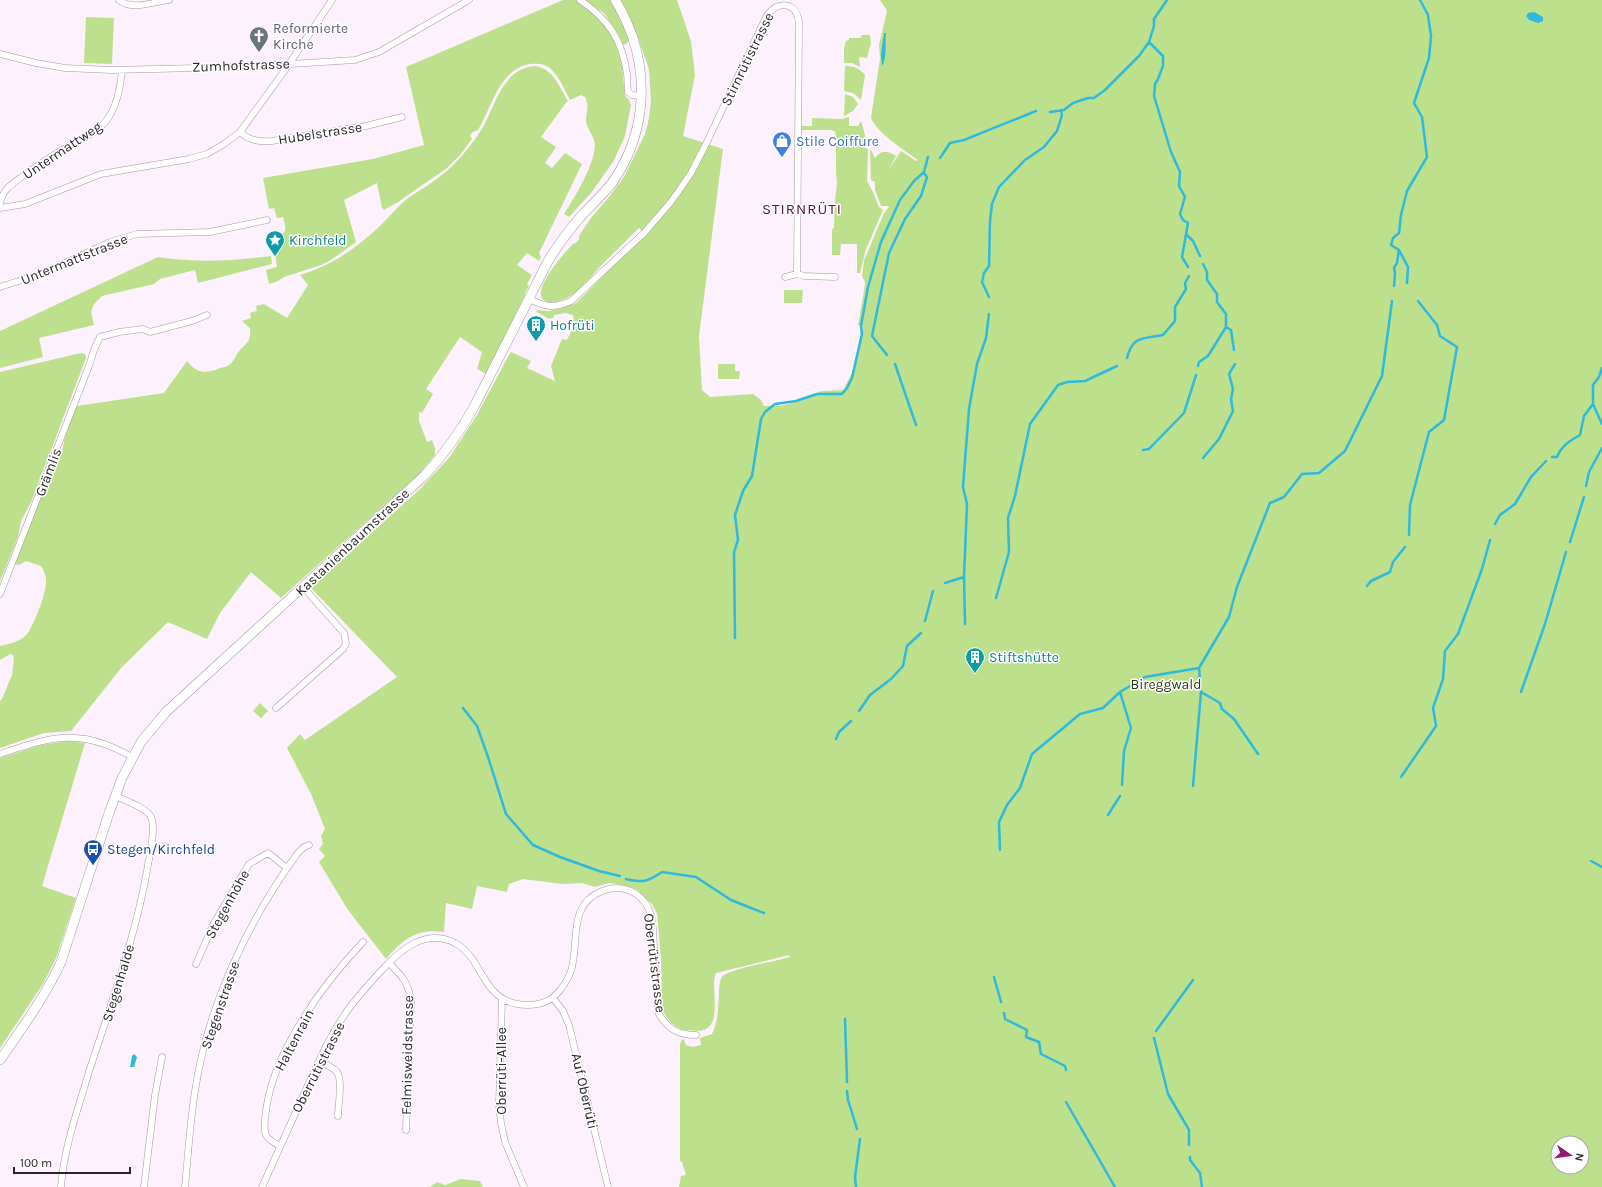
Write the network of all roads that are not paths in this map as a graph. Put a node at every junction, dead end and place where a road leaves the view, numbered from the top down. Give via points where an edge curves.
1 (119, 0) edge
2 (169, 0) edge
3 (332, 0) edge
4 (469, 0) edge
5 (580, 0) edge
6 (615, 0) edge
7 (0, 54) edge
8 (289, 64) junction
9 (122, 70) junction
10 (642, 96) junction
11 (402, 117) dead end
12 (240, 132) junction
13 (0, 203) edge
14 (0, 208) edge
15 (267, 220) dead end
16 (797, 274) junction
17 (784, 277) dead end
18 (835, 277) dead end
19 (0, 287) edge
20 (529, 299) junction
21 (207, 315) dead end
22 (303, 587) junction
23 (0, 594) edge
24 (276, 708) dead end
25 (0, 754) edge
26 (132, 757) junction
27 (115, 796) junction
28 (309, 845) dead end
29 (287, 868) junction
30 (363, 942) dead end
31 (389, 963) junction
32 (196, 964) dead end
33 (553, 998) junction
34 (502, 999) junction
35 (696, 1035) dead end
36 (162, 1057) dead end
37 (0, 1060) edge
38 (319, 1061) junction
39 (338, 1116) dead end
40 (406, 1130) dead end
41 (280, 1146) junction
42 (61, 1187) edge
43 (144, 1187) edge
44 (185, 1187) edge
45 (262, 1187) edge
46 (524, 1187) edge
47 (608, 1187) edge

1 - 2 street via 130,6
3 - 8 street
4 - 8 street, Zumhofstrasse via 379,52 361,58
5 - 10 street via 595,10 609,25 618,40 623,56 628,92
6 - 10 street, Kastanienbaumstrasse via 624,13 636,49
7 - 9 street, Zumhofstrasse via 65,68
8 - 9 street, Zumhofstrasse
8 - 12 street
9 - 13 street, Untermattweg via 117,100 101,126 52,155 9,185 2,194
10 - 20 street, Kastanienbaumstrasse via 638,124 622,166 612,182 557,246
11 - 12 street, Hubelstrasse via 366,126 272,141 255,141
12 - 14 street via 207,154 101,174 25,204
15 - 19 street, Untermattstrasse via 210,232 137,234 110,242 34,277
16 - 17 street
16 - 18 street
16 - 20 street, Stirnrütistrasse via 799,23 794,8 783,4 774,7 767,15 706,146 670,203 644,233 571,301 551,307
20 - 22 street, Kastanienbaumstrasse via 463,428 447,450 425,475
21 - 23 street, Grämlis via 150,332 143,329 100,338
22 - 24 street via 344,633 346,643 343,649
22 - 26 street, Kastanienbaumstrasse via 166,712 140,742
25 - 26 street via 44,740 70,738 105,744
26 - 27 street, Kastanienbaumstrasse
27 - 37 street, Kastanienbaumstrasse via 61,962 38,1006
27 - 42 street, Stegenhalde via 147,811 151,817 150,857 133,934 69,1137
28 - 29 street, Stegenstrasse via 297,854
29 - 32 street, Stegenhöhe via 268,853 249,864 214,923
29 - 44 street, Stegenstrasse via 249,932 212,1019 195,1090
30 - 41 street, Haltenrain via 322,989 286,1049 267,1101 265,1131 272,1142
31 - 34 street, Oberrütistrasse via 421,939 432,937 454,942 471,956 489,986
31 - 38 street, Oberrütistrasse via 344,1015
31 - 40 street, Felmisweidstrasse via 405,981 410,996
33 - 34 street via 541,1003 524,1005
33 - 35 street, Oberrütistrasse via 569,976 573,963 575,929 584,904 604,890 622,888 638,895 652,918 659,1014 671,1030 680,1034
33 - 47 street, Auf Oberrüti via 569,1025
34 - 46 street, Oberrüti-Allee via 500,1123
36 - 43 street
38 - 39 street via 334,1068 339,1074
38 - 41 street, Oberrütistrasse
41 - 45 street, Oberrütistrasse

